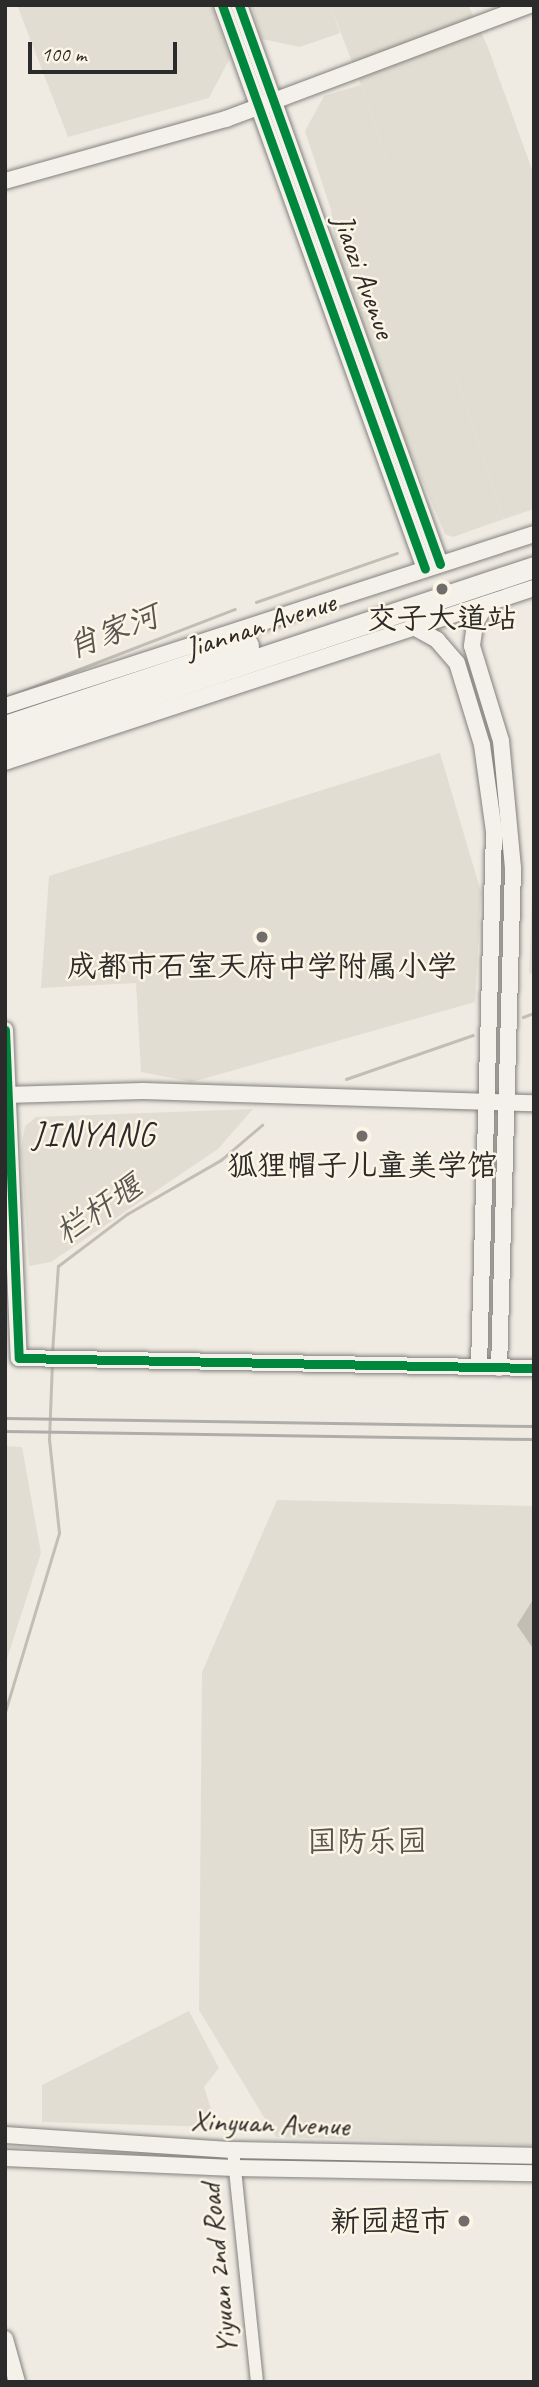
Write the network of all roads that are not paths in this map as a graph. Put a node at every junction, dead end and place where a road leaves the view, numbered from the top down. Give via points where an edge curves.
1 (222, 5) edge
2 (239, 5) edge
3 (529, 5) edge
4 (276, 101) junction
5 (259, 108) junction
6 (5, 181) edge
7 (534, 534) edge
8 (534, 554) edge
9 (433, 566) junction
10 (534, 567) edge
11 (534, 588) edge
12 (486, 604) junction
13 (253, 624) junction
14 (412, 626) junction
15 (276, 650) junction
16 (223, 653) junction
17 (318, 656) junction
18 (5, 706) edge
19 (5, 726) edge
20 (5, 743) edge
21 (5, 762) edge
22 (5, 1030) edge
23 (6, 1095) edge
24 (488, 1101) junction
25 (508, 1101) junction
26 (534, 1103) edge
27 (479, 1367) junction
28 (499, 1368) junction
29 (534, 1368) edge
30 (5, 2134) edge
31 (233, 2150) junction
32 (534, 2157) edge
33 (5, 2158) edge
34 (234, 2168) junction
35 (534, 2173) edge
36 (5, 2339) edge
37 (17, 2382) edge
38 (257, 2382) edge

1 - 5 street, Jiaozi Avenue
2 - 4 street, Jiaozi Avenue
3 - 4 street
4 - 5 street
4 - 9 street, Jiaozi Avenue
5 - 6 street
5 - 9 street, Jiaozi Avenue
7 - 9 street
8 - 16 highway, Jiannan Avenue
9 - 13 street
10 - 15 highway, Jiannan Avenue
11 - 12 street
12 - 14 street
12 - 25 street via 475,624 472,646 501,741 511,805
13 - 16 street
13 - 18 street
14 - 17 street
14 - 24 street via 436,640 457,663 489,780 495,859
15 - 17 street
15 - 20 highway, Jiannan Avenue
16 - 19 highway, Jiannan Avenue
17 - 21 street
22 - 23 street
23 - 24 street via 143,1091
23 - 27 street via 19,1358
24 - 25 street
24 - 27 street
25 - 26 street
25 - 28 street
27 - 28 street
28 - 29 street
30 - 31 street, Xinyuan Avenue
31 - 32 street, Xinyuan Avenue
31 - 34 street, Yiyuan 2nd Road
33 - 34 street, Xinyuan Avenue
34 - 35 street, Xinyuan Avenue
34 - 38 street, Yiyuan 2nd Road
36 - 37 street

